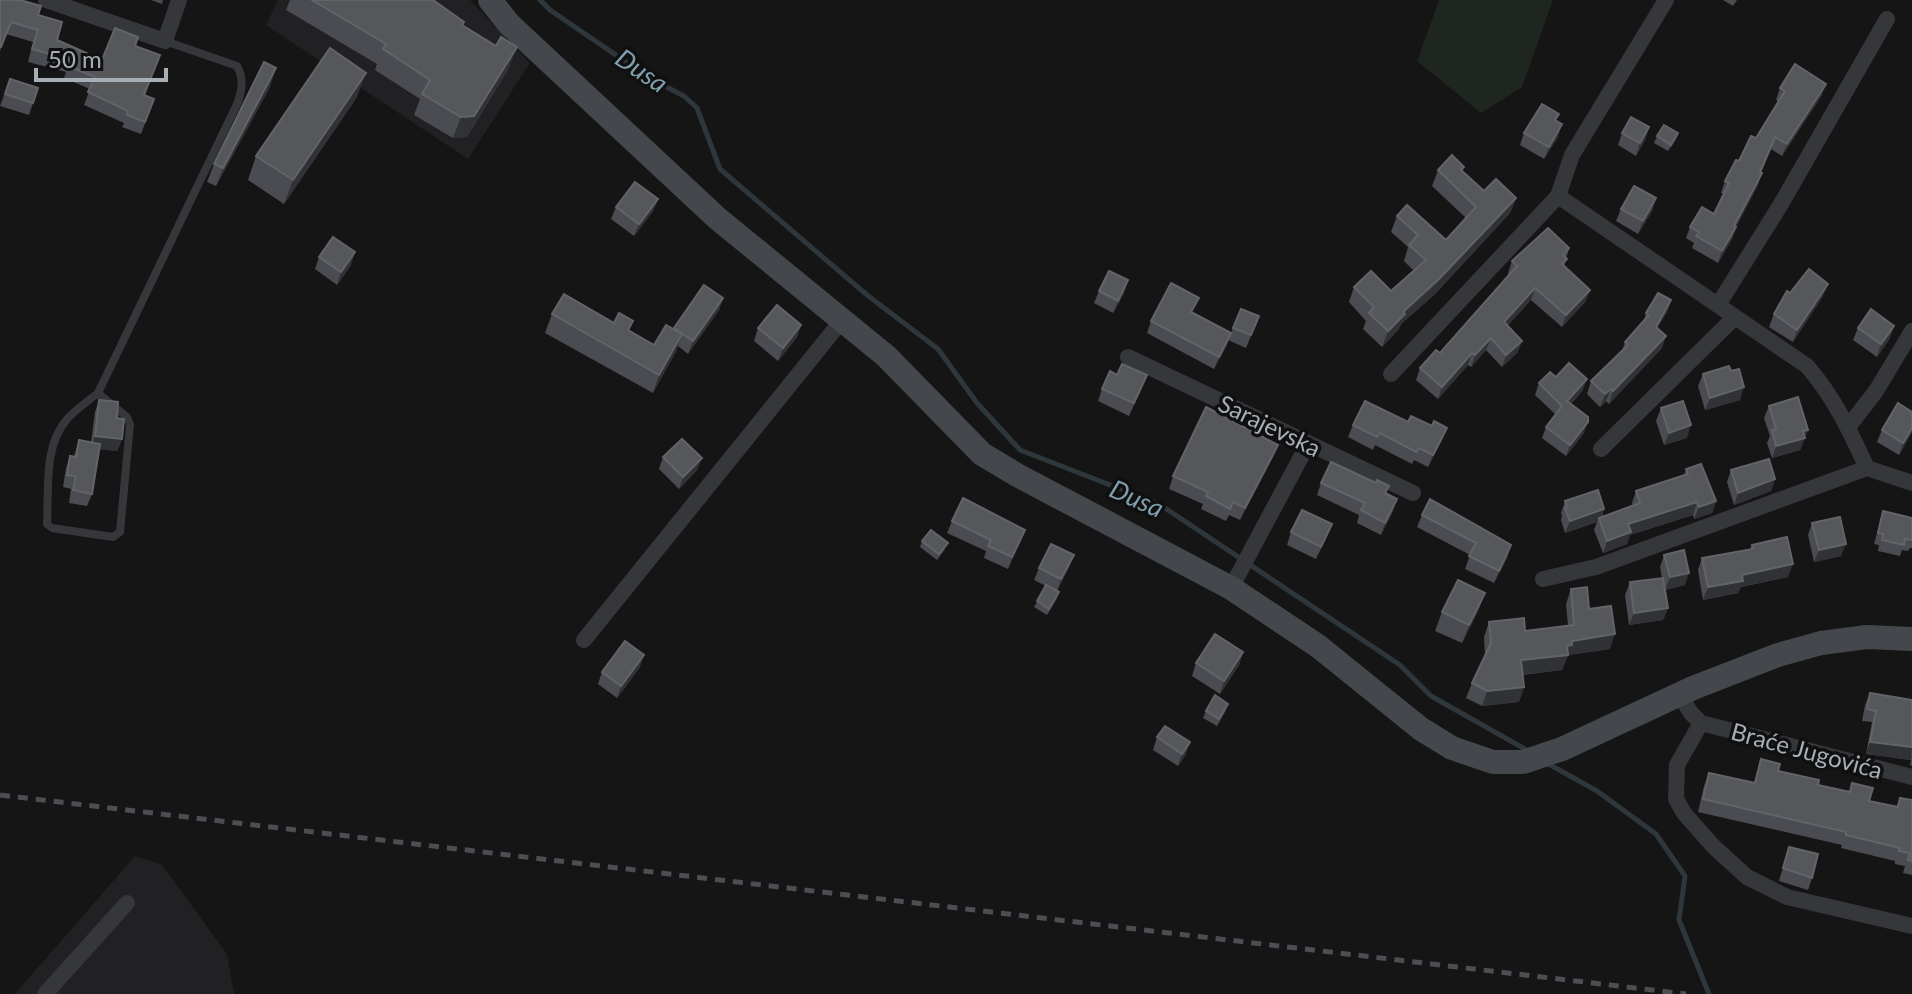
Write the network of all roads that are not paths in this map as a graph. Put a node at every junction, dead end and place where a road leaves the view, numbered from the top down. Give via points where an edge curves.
1 (46, 0) edge
2 (179, 0) edge
3 (490, 0) edge
4 (1666, 0) edge
5 (1887, 19) dead end
6 (165, 41) junction
7 (1558, 196) junction
8 (1718, 305) junction
9 (1735, 317) junction
10 (843, 319) junction
11 (1912, 331) edge
12 (1128, 357) dead end
13 (1391, 374) dead end
14 (98, 393) junction
15 (1849, 426) junction
16 (1308, 444) junction
17 (1601, 449) dead end
18 (1867, 468) junction
19 (1912, 483) edge
20 (1413, 493) dead end
21 (1543, 579) dead end
22 (1236, 581) junction
23 (1912, 639) edge
24 (584, 640) dead end
25 (1679, 694) junction
26 (1701, 723) junction
27 (1912, 777) edge
28 (127, 903) dead end
29 (1912, 926) edge
30 (45, 994) edge

1 - 6 street
2 - 6 street
3 - 10 main road via 654,162
4 - 7 street via 1572,155
5 - 8 street
6 - 14 lane via 237,66 243,86
7 - 8 street
7 - 13 street
8 - 9 street
9 - 15 street via 1807,366
9 - 17 street
10 - 22 main road via 926,394 982,454
10 - 24 street
11 - 15 street
12 - 16 street, Sarajevska
14 - 14 lane via 67,418 54,438 47,524 113,537 120,532 130,425
15 - 18 street
16 - 20 street, Sarajevska
16 - 22 street
18 - 19 street
18 - 21 street via 1596,567
22 - 25 main road via 1421,729 1452,748 1493,762 1523,762 1562,749
23 - 25 main road via 1821,643
25 - 26 street, Braće Jugovića
26 - 27 street, Braće Jugovića
26 - 29 street, Braće Jugovića via 1677,765 1676,799 1713,846 1747,877 1787,897
28 - 30 street

